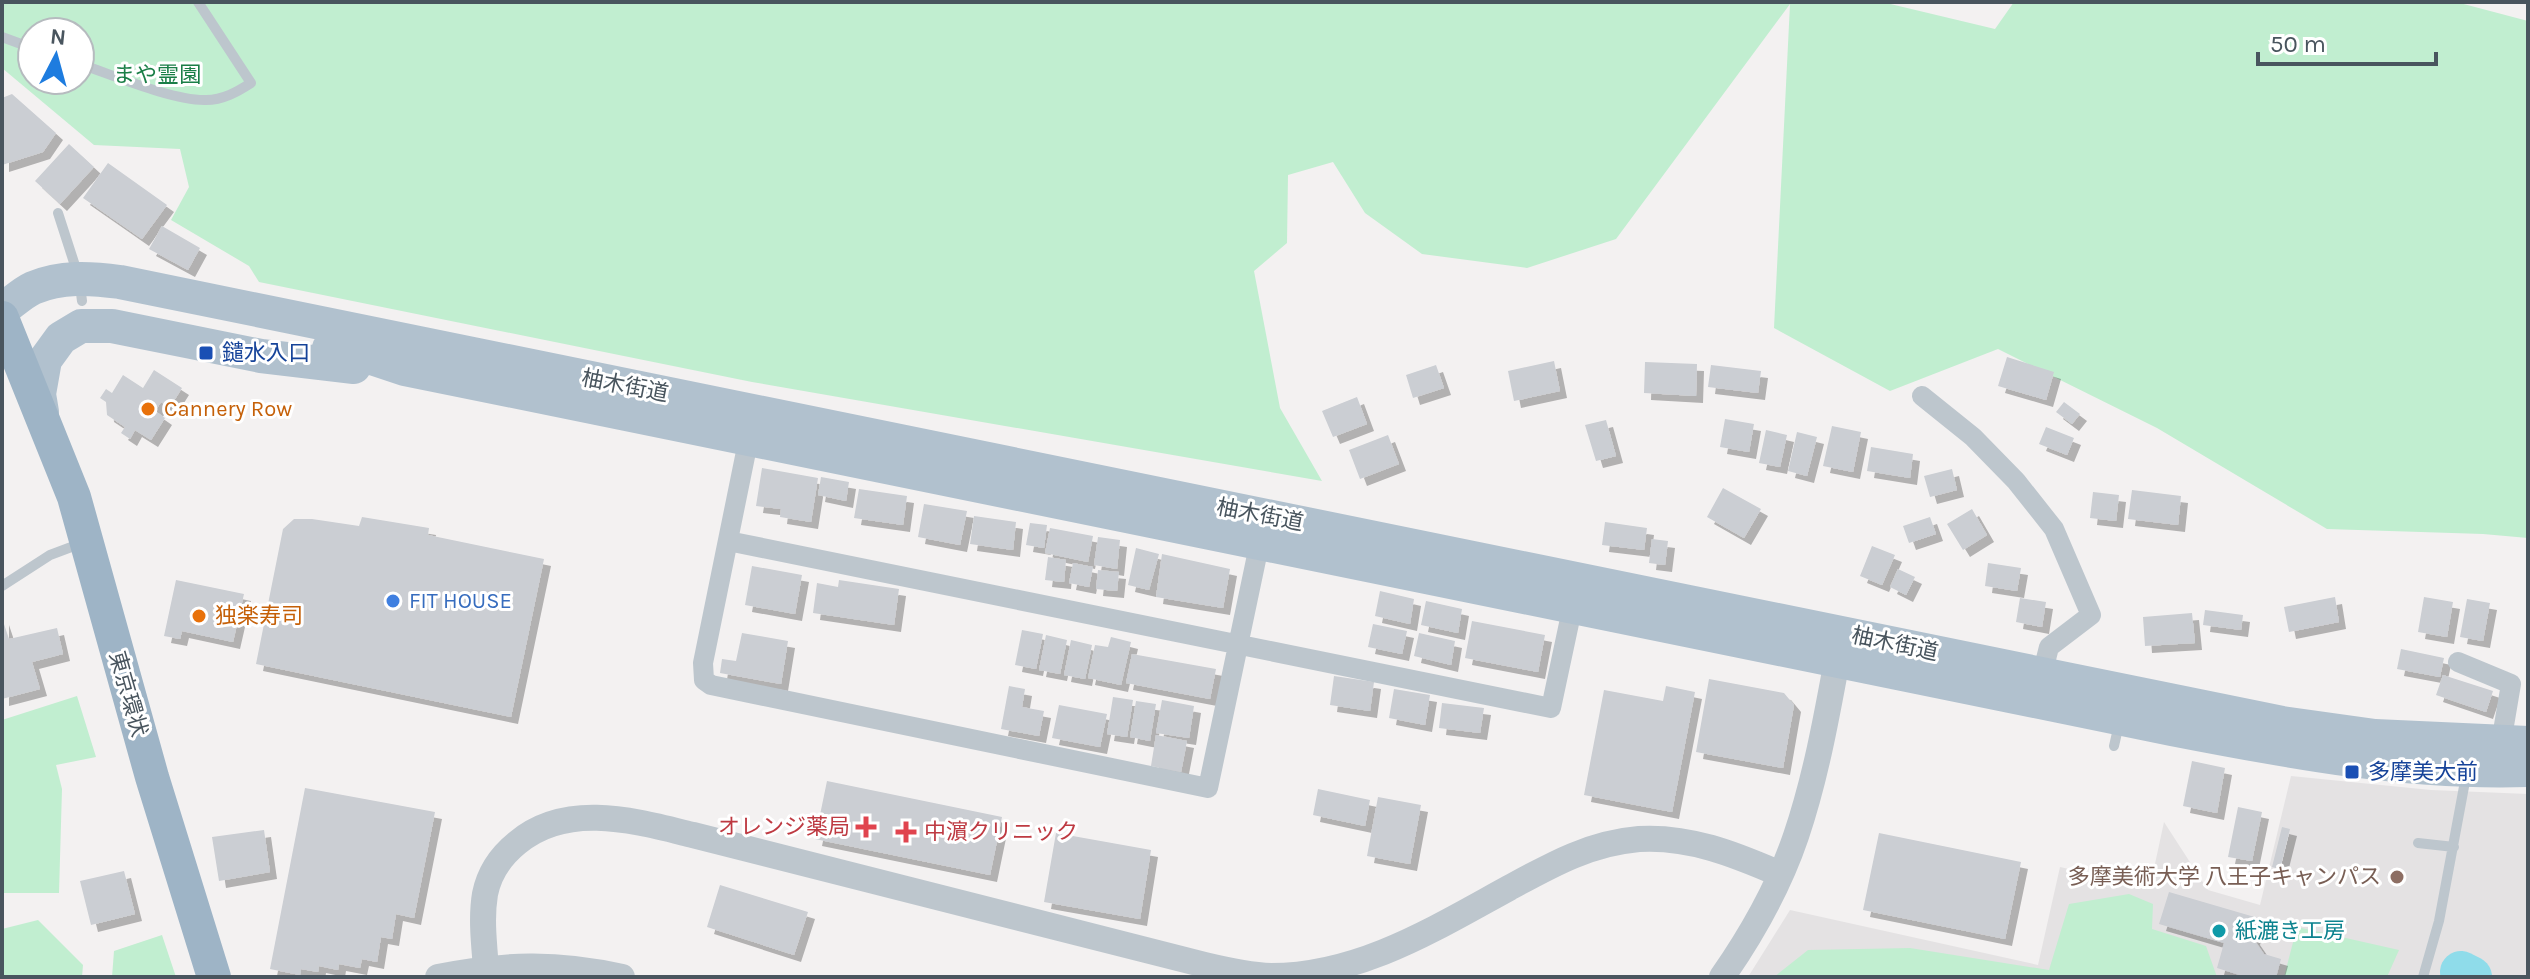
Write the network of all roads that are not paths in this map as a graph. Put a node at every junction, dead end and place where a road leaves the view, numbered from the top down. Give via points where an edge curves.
1 (198, 2) edge
2 (96, 69) edge
3 (58, 213) dead end
4 (80, 290) junction
5 (2, 311) edge
6 (2, 318) edge
7 (394, 367) junction
8 (1922, 396) dead end
9 (42, 412) junction
10 (752, 426) junction
11 (88, 541) junction
12 (728, 541) junction
13 (1260, 541) junction
14 (2, 586) edge
15 (1575, 593) junction
16 (1239, 643) junction
17 (1839, 647) junction
18 (2458, 662) dead end
19 (2042, 675) junction
20 (2492, 749) edge
21 (2528, 770) edge
22 (2418, 843) dead end
23 (2454, 847) junction
24 (1780, 874) junction
25 (486, 968) junction
26 (214, 977) edge
27 (438, 977) edge
28 (622, 977) edge
29 (1722, 977) edge
30 (2423, 977) edge

1 - 2 lane via 251,83 233,94 186,99
3 - 4 lane
4 - 5 main road, 柚木街道
4 - 7 main road, 柚木街道 via 108,303 366,356
4 - 10 main road, 柚木街道 via 120,282
6 - 9 highway, 東京環状
7 - 9 main road via 296,361 112,326 81,326 61,338 45,360 39,394
7 - 10 main road, 柚木街道
8 - 19 street via 1973,437 2054,529 2091,615 2049,647
9 - 11 highway, 東京環状
10 - 12 street
10 - 13 main road, 柚木街道
10 - 15 main road, 柚木街道
11 - 14 lane via 50,555
11 - 26 highway, 東京環状 via 143,748
12 - 16 street
12 - 16 street via 703,663 704,680 711,685 1208,788
13 - 15 main road, 柚木街道
13 - 16 street
15 - 16 street via 1551,708
15 - 17 main road, 柚木街道
17 - 19 main road, 柚木街道
17 - 20 main road, 柚木街道 via 2117,732 2373,763
17 - 24 street via 1806,803
18 - 20 street via 2511,684
19 - 20 main road, 柚木街道 via 2282,723
20 - 21 main road, 柚木街道
20 - 23 lane
22 - 23 lane
23 - 30 lane
24 - 25 street via 1719,849 1682,841 1603,844 1564,858 1365,960 1321,972 1270,976 1237,973 693,835 585,817 539,828 495,868 484,904
24 - 29 street
25 - 27 street
25 - 28 street via 552,966

